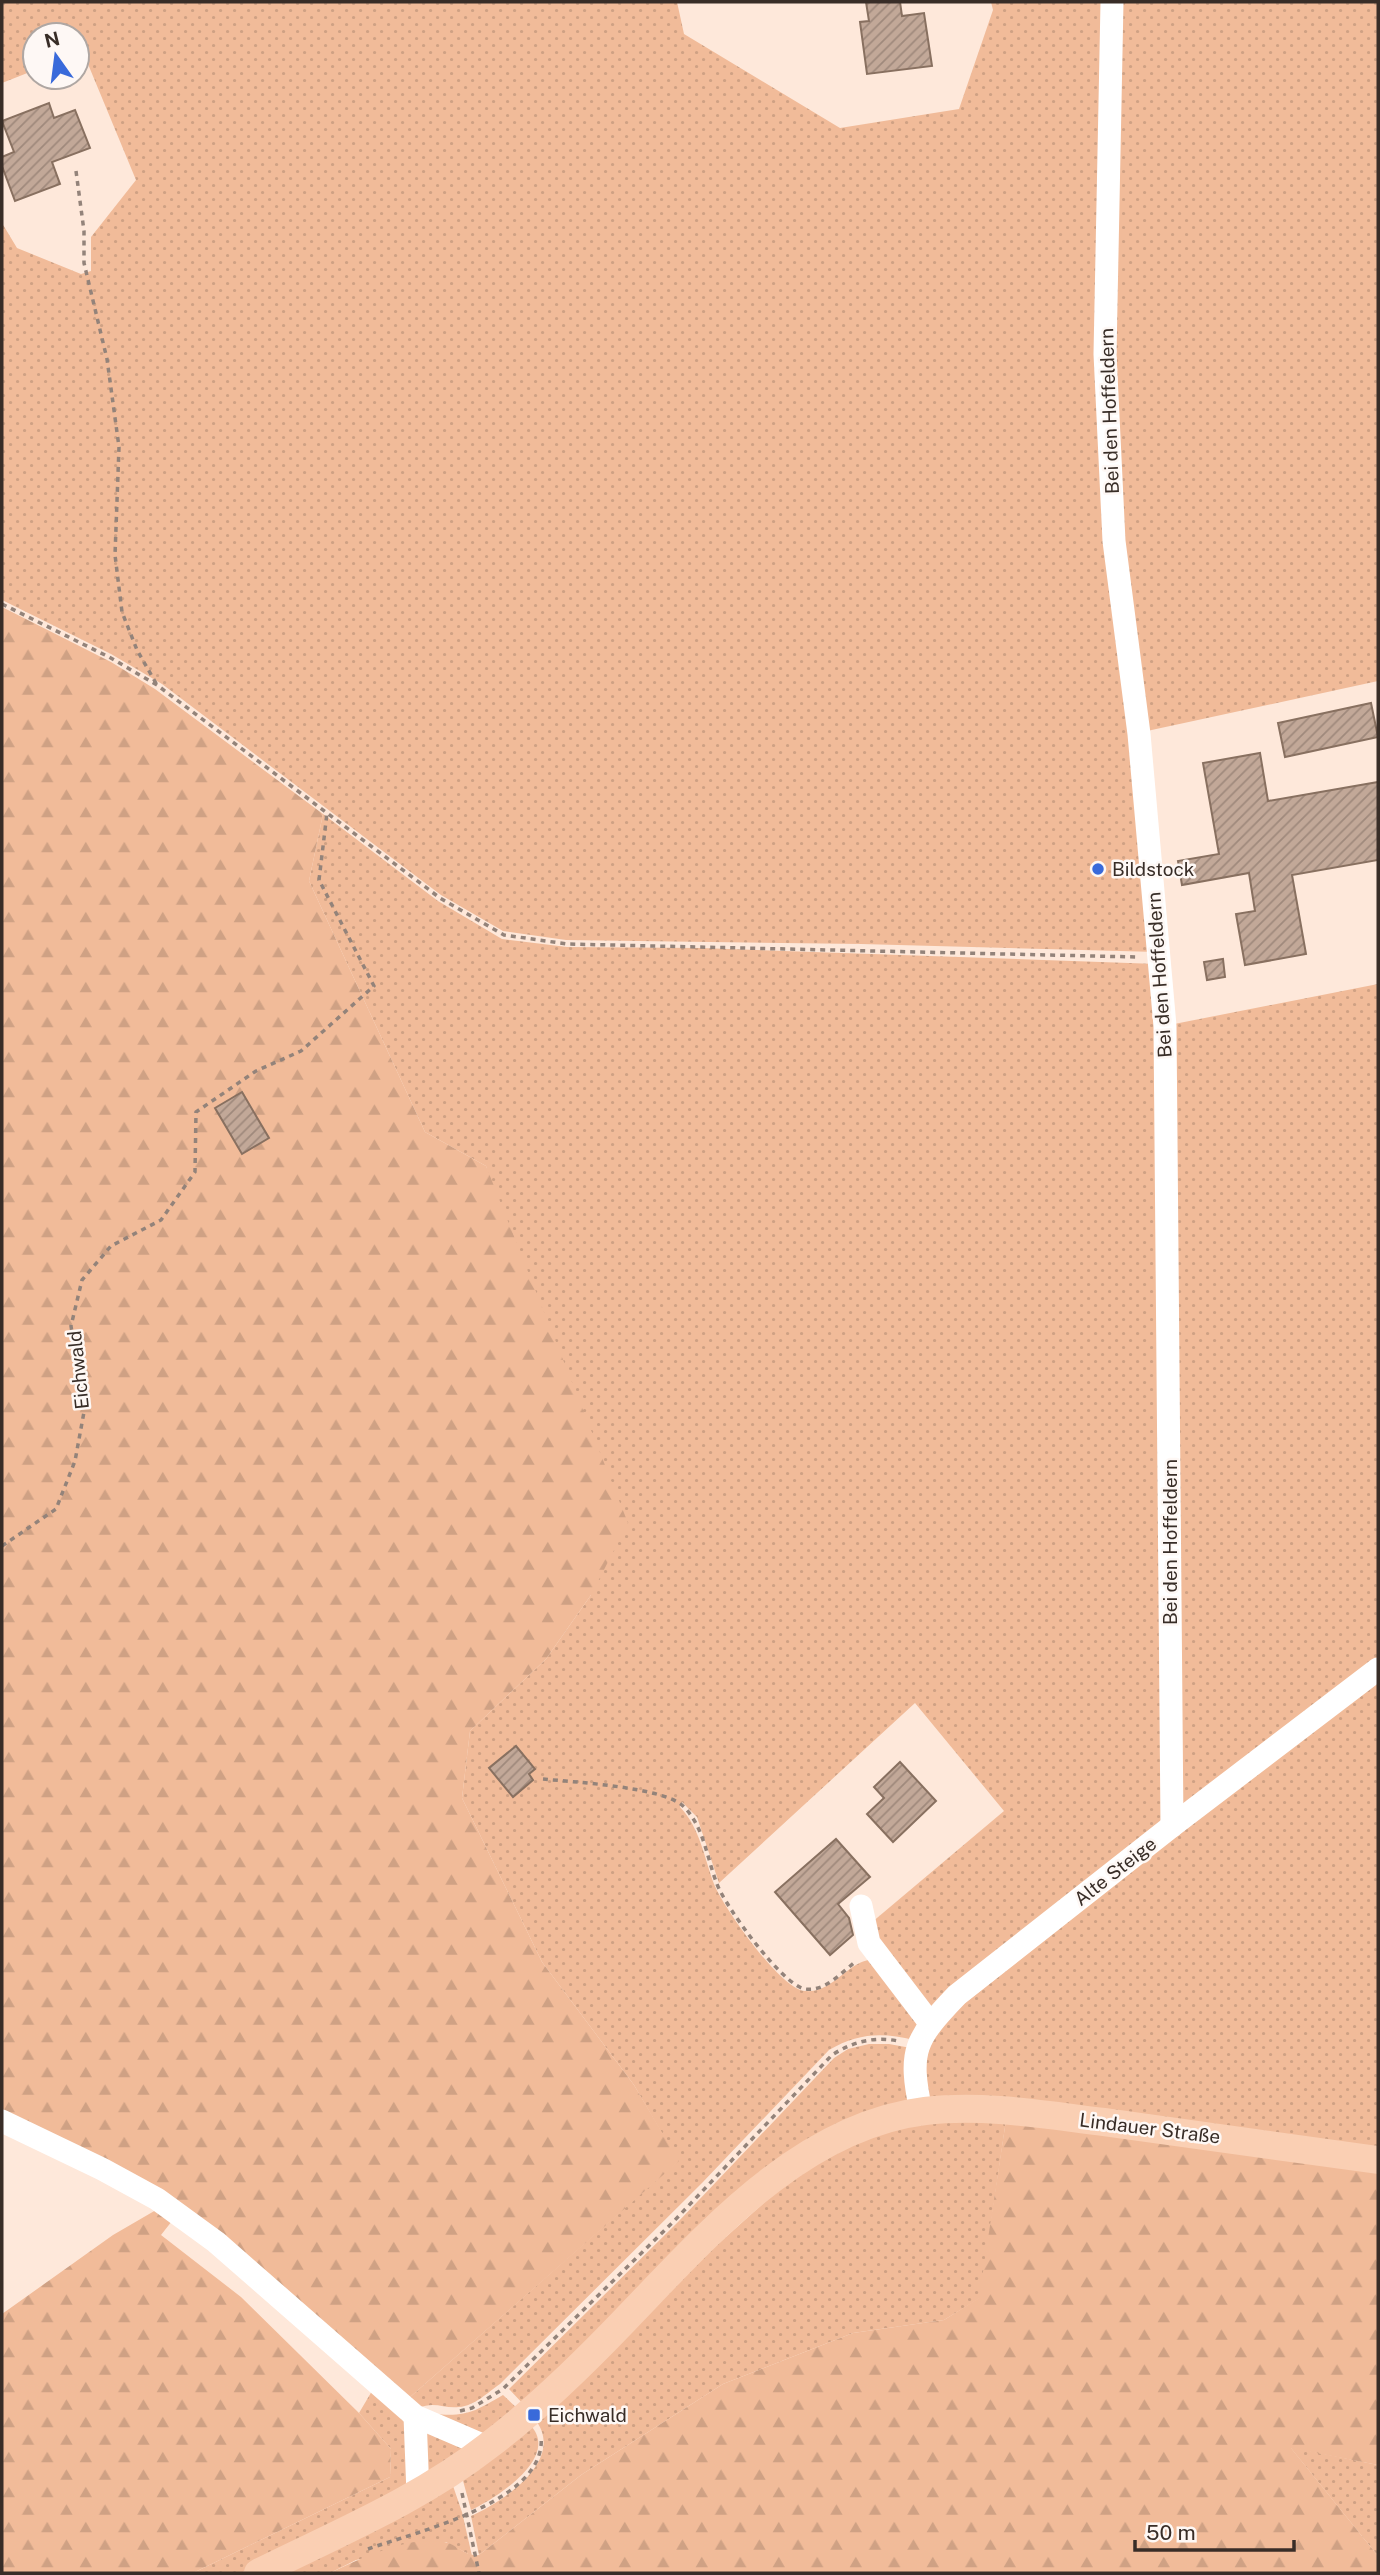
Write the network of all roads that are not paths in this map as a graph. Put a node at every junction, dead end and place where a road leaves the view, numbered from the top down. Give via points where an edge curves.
1 (1112, 2) edge
2 (1378, 1669) edge
3 (1172, 1826) junction
4 (861, 1906) dead end
5 (930, 2023) junction
6 (921, 2111) junction
7 (2, 2122) edge
8 (1378, 2160) edge
9 (415, 2416) junction
10 (487, 2447) junction
11 (418, 2494) junction
12 (258, 2573) edge

1 - 3 street, Bei den Hoffeldern via 1105,354 1114,541 1139,734 1165,1026
2 - 3 street, Alte Steige
3 - 5 street, Alte Steige via 957,1995
4 - 5 street via 869,1943
5 - 6 street, Alte Steige via 917,2045 914,2080
6 - 8 main road, Lindauer Straße via 1053,2116
6 - 10 main road, Lindauer Straße via 818,2146 765,2184 565,2380
7 - 9 street via 157,2199 226,2250
9 - 10 street
9 - 11 street
10 - 11 main road, Lindauer Straße
11 - 12 main road, Lindauer Straße

